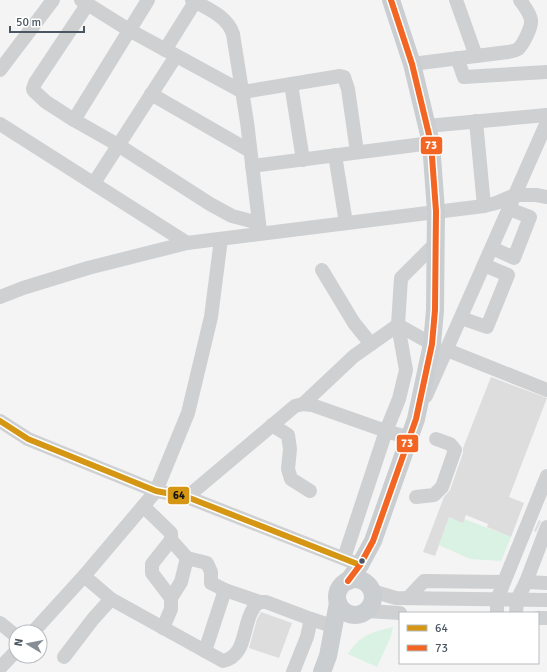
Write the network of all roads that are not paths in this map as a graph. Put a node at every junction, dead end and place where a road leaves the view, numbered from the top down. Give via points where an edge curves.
1 (53, 0) edge
2 (148, 0) edge
3 (391, 0) edge
4 (456, 0) edge
5 (520, 0) edge
6 (194, 1) edge
7 (84, 2) edge
8 (129, 30) junction
9 (170, 53) junction
10 (476, 56) junction
11 (458, 58) junction
12 (412, 64) junction
13 (0, 70) edge
14 (547, 72) edge
15 (291, 84) junction
16 (243, 92) junction
17 (151, 94) junction
18 (547, 114) edge
19 (74, 120) junction
20 (476, 121) junction
21 (547, 122) edge
22 (0, 124) edge
23 (427, 126) junction
24 (431, 143) junction
25 (118, 145) junction
26 (250, 151) junction
27 (357, 152) junction
28 (335, 155) junction
29 (303, 160) junction
30 (252, 166) junction
31 (94, 184) junction
32 (515, 195) junction
33 (547, 197) edge
34 (484, 206) junction
35 (509, 208) junction
36 (436, 211) junction
37 (346, 223) junction
38 (259, 229) junction
39 (221, 239) junction
40 (188, 243) junction
41 (436, 243) junction
42 (492, 248) junction
43 (484, 265) junction
44 (322, 270) dead end
45 (2, 293) edge
46 (461, 318) junction
47 (398, 325) junction
48 (371, 344) junction
49 (439, 347) junction
50 (547, 390) edge
51 (303, 404) junction
52 (0, 421) edge
53 (272, 425) junction
54 (386, 431) junction
55 (410, 438) junction
56 (436, 439) dead end
57 (372, 472) junction
58 (547, 476) edge
59 (394, 479) junction
60 (156, 490) junction
61 (310, 491) dead end
62 (187, 497) junction
63 (416, 498) dead end
64 (143, 506) junction
65 (547, 527) edge
66 (171, 540) junction
67 (373, 541) junction
68 (187, 558) junction
69 (352, 561) junction
70 (84, 576) junction
71 (348, 581) junction
72 (504, 582) junction
73 (526, 582) junction
74 (547, 583) edge
75 (371, 589) junction
76 (225, 590) junction
77 (171, 598) junction
78 (408, 598) junction
79 (111, 599) junction
80 (547, 600) edge
81 (260, 602) junction
82 (338, 603) junction
83 (497, 606) edge
84 (516, 607) edge
85 (365, 612) junction
86 (399, 613) edge
87 (311, 619) junction
88 (40, 624) edge
89 (334, 627) junction
90 (163, 628) junction
91 (205, 651) junction
92 (64, 657) dead end
93 (8, 660) edge
94 (325, 664) edge
95 (0, 668) edge
96 (293, 672) edge

1 - 13 street
2 - 8 street
3 - 12 main road
4 - 10 street
5 - 10 street via 531,20 521,46 508,52
6 - 9 street
6 - 16 street via 222,18 232,29
7 - 8 street
7 - 19 street via 33,89 40,97
8 - 9 street
8 - 19 street
9 - 16 street
9 - 17 street
10 - 11 street
11 - 12 street
11 - 14 street via 464,77
12 - 23 main road
15 - 16 street
15 - 27 street via 344,77
15 - 29 street
16 - 26 street
17 - 25 street
17 - 26 street
18 - 20 street
19 - 25 street
20 - 23 street
20 - 34 street
21 - 32 street
22 - 31 street
23 - 24 main road
24 - 27 street
24 - 36 main road
25 - 31 street
25 - 38 street via 232,216
26 - 30 street
27 - 28 street
28 - 29 street
28 - 37 street
29 - 30 street
30 - 38 street
31 - 40 street
32 - 33 street via 536,194
32 - 34 street
32 - 35 street
34 - 36 street
35 - 42 street
35 - 42 street via 530,217 514,258
36 - 37 street
36 - 41 main road
37 - 38 street
38 - 39 street
39 - 40 street
39 - 60 street via 211,317 188,413
40 - 45 street
41 - 47 street via 401,278
41 - 49 main road via 435,310
42 - 43 street
43 - 46 street
43 - 46 street via 508,275 487,326
44 - 48 street via 354,323
46 - 49 street
47 - 48 street
47 - 49 street
47 - 54 street via 406,370 399,399
48 - 51 street via 354,356
49 - 50 street
49 - 55 main road
51 - 53 street via 295,406
51 - 54 street
52 - 60 street via 28,439
53 - 61 street via 288,435 288,469 291,478
53 - 62 street
54 - 55 street
54 - 57 street
55 - 59 main road
56 - 63 street via 450,444 455,450 442,486 434,495
57 - 59 street
57 - 69 street
58 - 72 street
59 - 67 main road
60 - 62 street
60 - 64 street
62 - 69 street
64 - 66 street via 171,533
64 - 70 street
65 - 73 street
66 - 68 street
66 - 77 street via 152,564 152,573
67 - 69 main road
67 - 75 main road via 369,568
68 - 76 street via 208,563 211,583
68 - 77 street via 182,582
69 - 71 main road
70 - 79 street
70 - 88 street
71 - 75 main road via 358,579
71 - 82 main road via 340,587
72 - 78 street via 424,581
72 - 83 street
73 - 74 street
73 - 84 street
75 - 78 street via 396,598
75 - 85 main road via 373,602
76 - 81 street
76 - 91 street
77 - 90 street via 171,609
78 - 83 street
79 - 90 street
79 - 92 street
80 - 84 street
81 - 87 street
81 - 91 street via 253,608 235,656 223,661
82 - 85 main road via 351,615
82 - 89 main road
83 - 84 street
85 - 86 street
85 - 94 main road via 345,632
87 - 89 street
87 - 96 street via 307,637
89 - 94 main road
90 - 91 street
93 - 95 street

